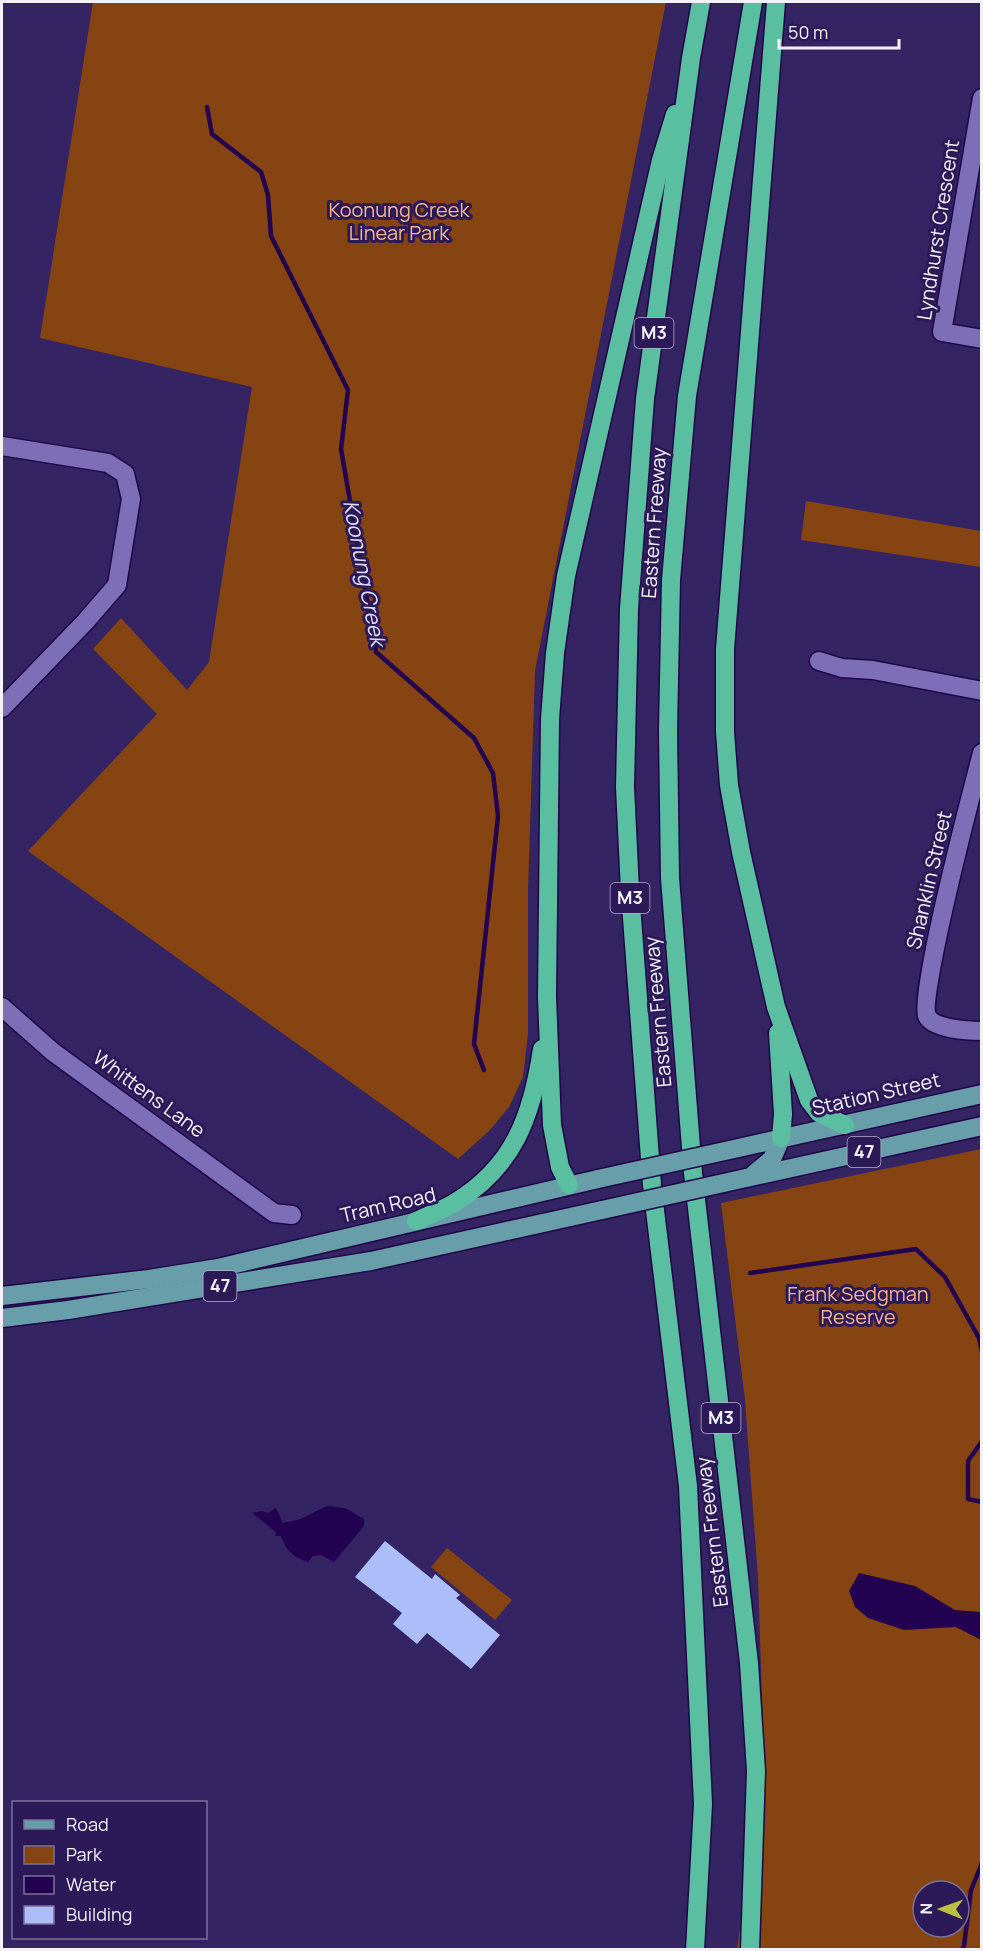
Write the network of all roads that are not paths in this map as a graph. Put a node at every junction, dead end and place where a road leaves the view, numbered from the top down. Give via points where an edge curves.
1 (701, 2) edge
2 (753, 2) edge
3 (776, 2) edge
4 (691, 58) junction
5 (981, 106) edge
6 (981, 339) edge
7 (2, 446) edge
8 (819, 661) dead end
9 (981, 691) edge
10 (2, 708) edge
11 (981, 753) edge
12 (547, 997) junction
13 (2, 1007) edge
14 (776, 1007) junction
15 (979, 1032) edge
16 (981, 1094) edge
17 (845, 1125) junction
18 (981, 1126) edge
19 (781, 1138) junction
20 (746, 1178) junction
21 (569, 1185) junction
22 (602, 1210) junction
23 (275, 1218) dead end
24 (416, 1221) junction
25 (58, 1289) junction
26 (2, 1296) edge
27 (68, 1310) junction
28 (49, 1312) junction
29 (2, 1318) edge
30 (694, 1950) edge
31 (750, 1950) edge

1 - 4 highway, Eastern Freeway / M3
2 - 31 highway, Eastern Freeway / M3 via 687,396 671,580 668,730 670,878 692,1161 751,1684 756,1771
3 - 14 highway via 724,680 729,785
4 - 12 highway via 661,160 566,576 550,719
4 - 30 highway, Eastern Freeway / M3 via 645,399 629,609 626,787 652,1185 688,1486 703,1804
5 - 6 street, Lyndhurst Crescent via 942,332
7 - 10 street via 108,463 125,474 131,499 117,585
8 - 9 street
11 - 15 street, Shanklin Street via 925,1009 934,1024
12 - 21 highway via 552,1125 560,1167
12 - 24 highway via 534,1089 514,1145 488,1178 452,1204
13 - 23 street, Whittens Lane via 53,1052
14 - 17 highway via 809,1100 819,1113
14 - 19 highway
16 - 17 main road, Station Street / 47
17 - 19 main road, Station Street / 47
18 - 20 main road, 47
19 - 20 main road via 766,1166
19 - 21 main road, Tram Road / 47, bridge
20 - 22 main road, 47, bridge
21 - 22 main road
21 - 24 main road, Tram Road / 47
22 - 27 main road, 47 via 371,1261
24 - 25 main road, Tram Road / 47 via 218,1268
25 - 26 main road, Tram Road / 47
25 - 27 main road
25 - 28 main road
27 - 28 main road, 47
28 - 29 main road, 47

